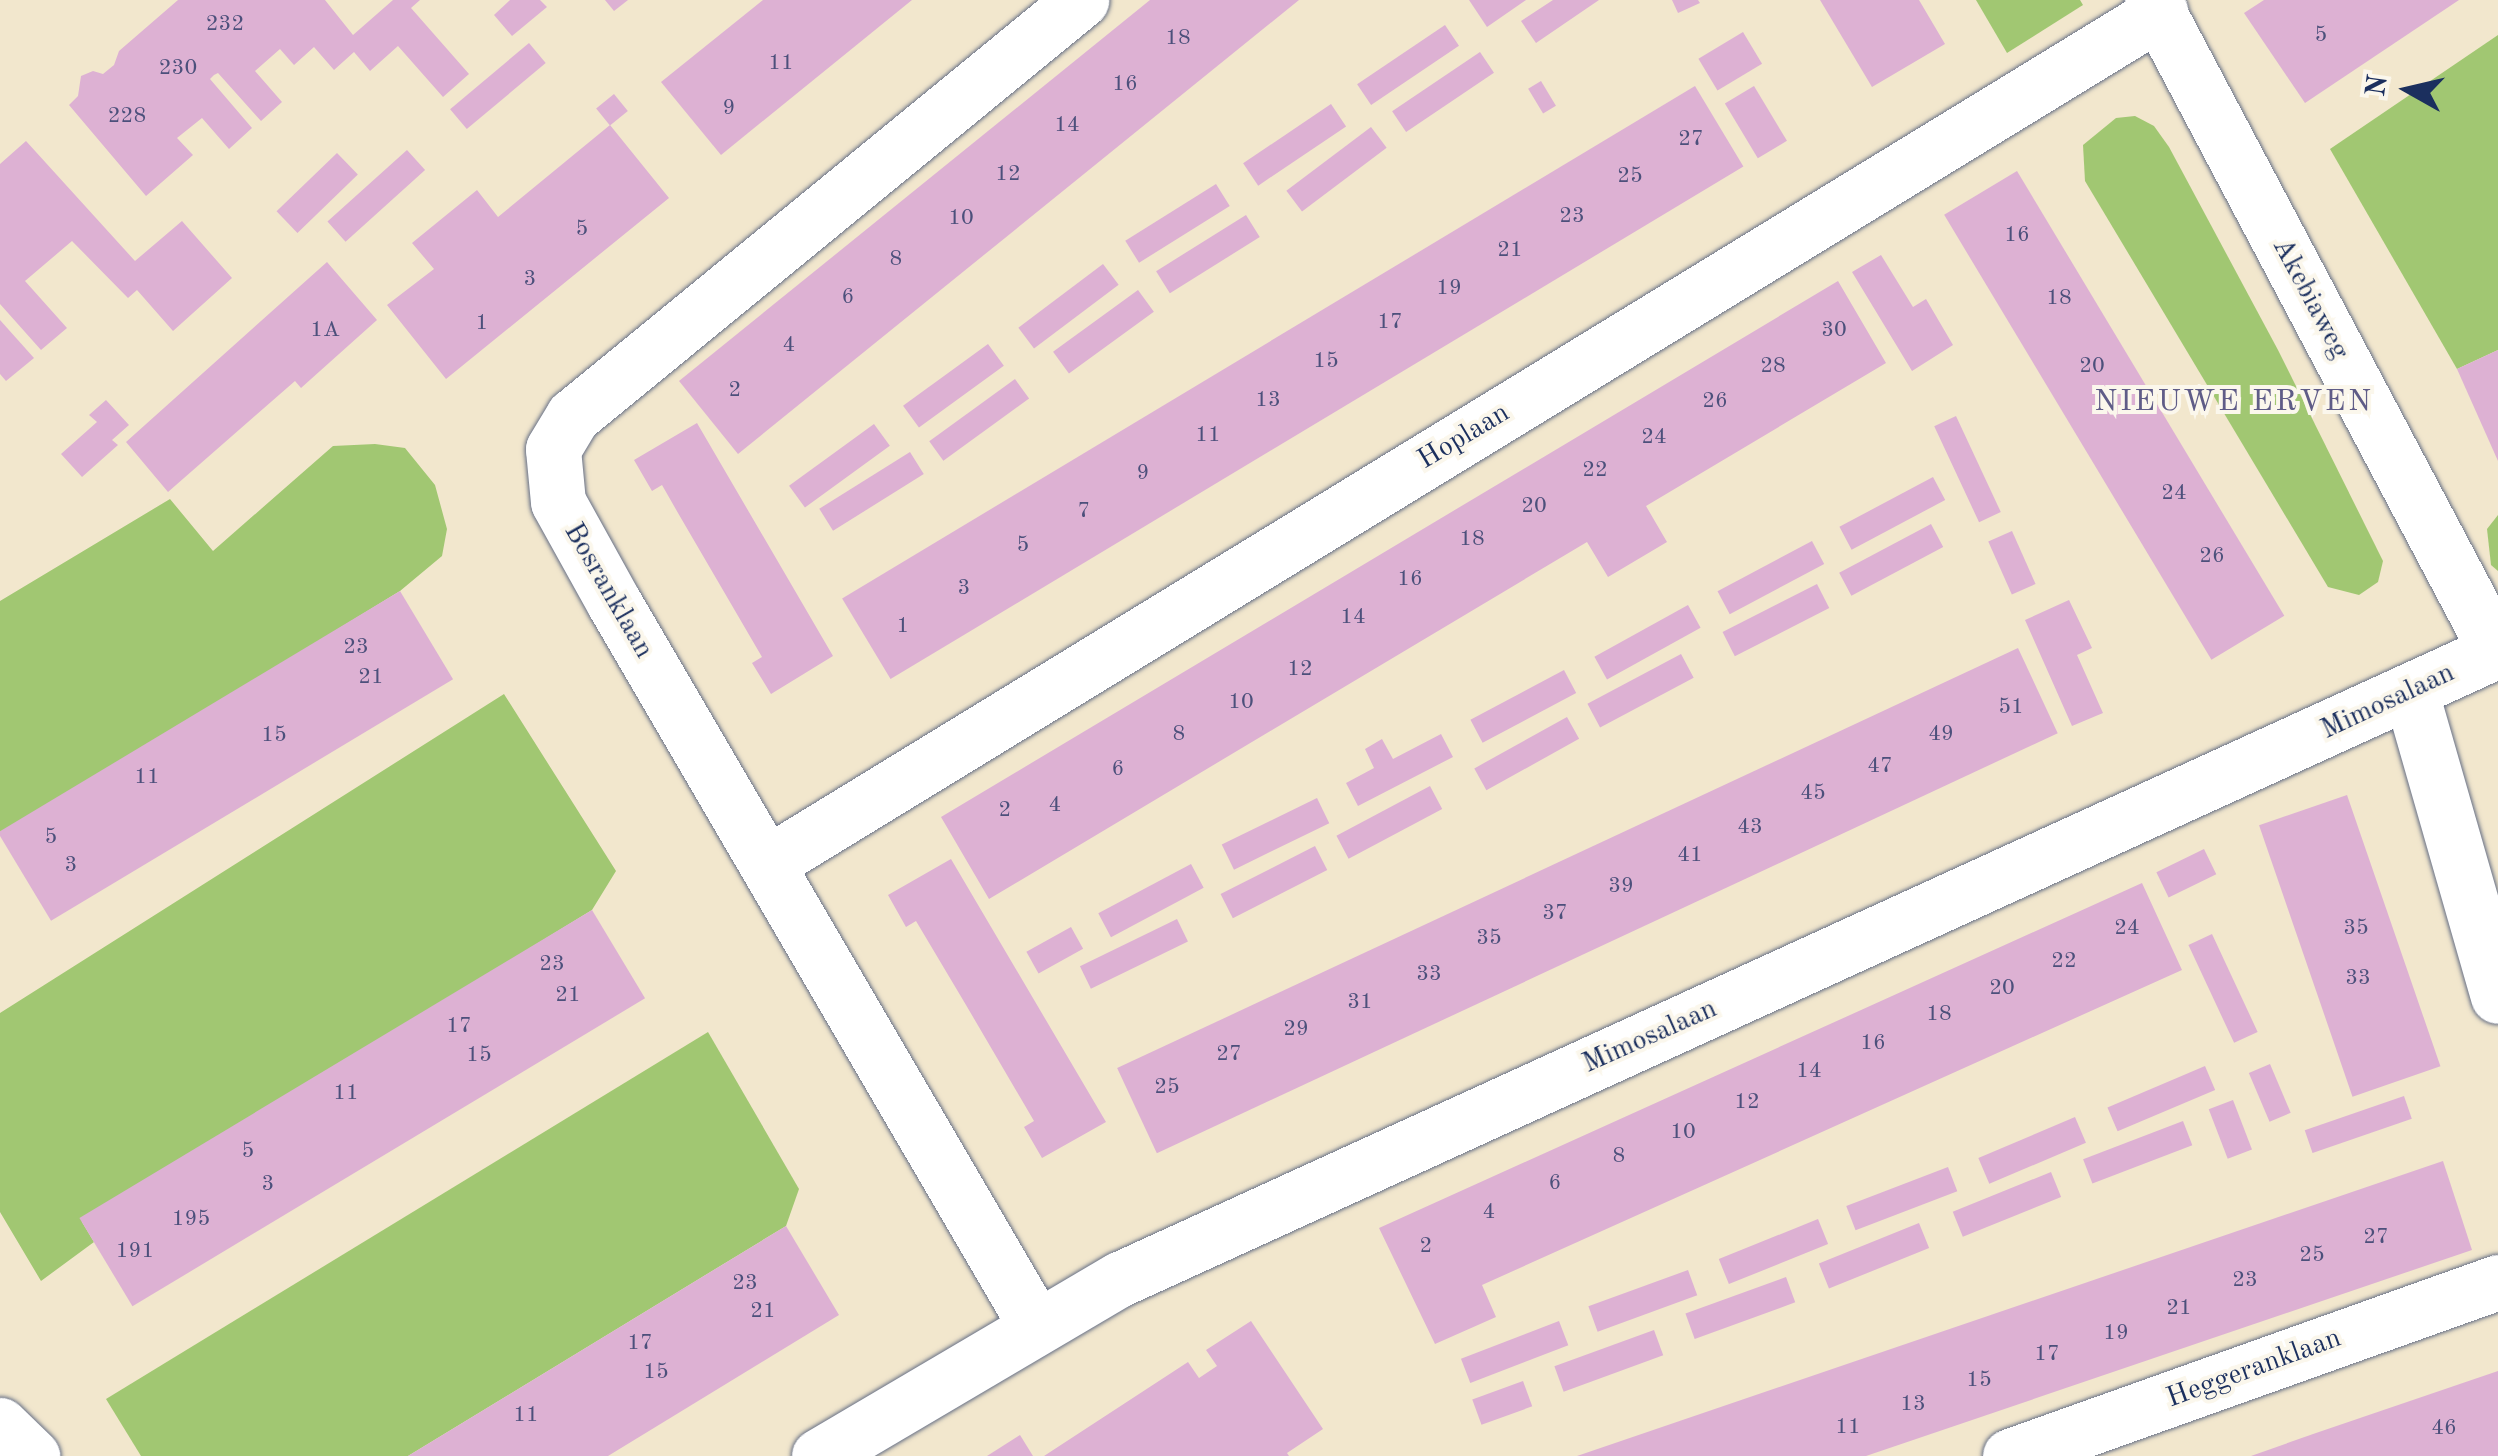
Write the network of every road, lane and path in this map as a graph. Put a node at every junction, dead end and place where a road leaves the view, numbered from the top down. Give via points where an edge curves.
1 (1081, 0) edge
2 (2156, 6) edge
3 (2497, 650) edge
4 (2411, 693) junction
5 (768, 863) junction
6 (2498, 996) edge
7 (2498, 1282) edge
8 (1036, 1326) junction
9 (0, 1425) edge
10 (32, 1456) edge
11 (819, 1456) edge
12 (2010, 1456) edge

1 - 5 street, Bosranklaan via 573,416 553,449 558,502
2 - 3 street, Akebiaweg
2 - 5 street, Hoplaan
3 - 4 street, Mimosalaan
4 - 6 street
4 - 8 street, Mimosalaan via 1342,1176 1120,1279
5 - 8 street, Bosranklaan
7 - 12 street, Heggeranklaan
8 - 11 street, Mimosalaan
9 - 10 street

